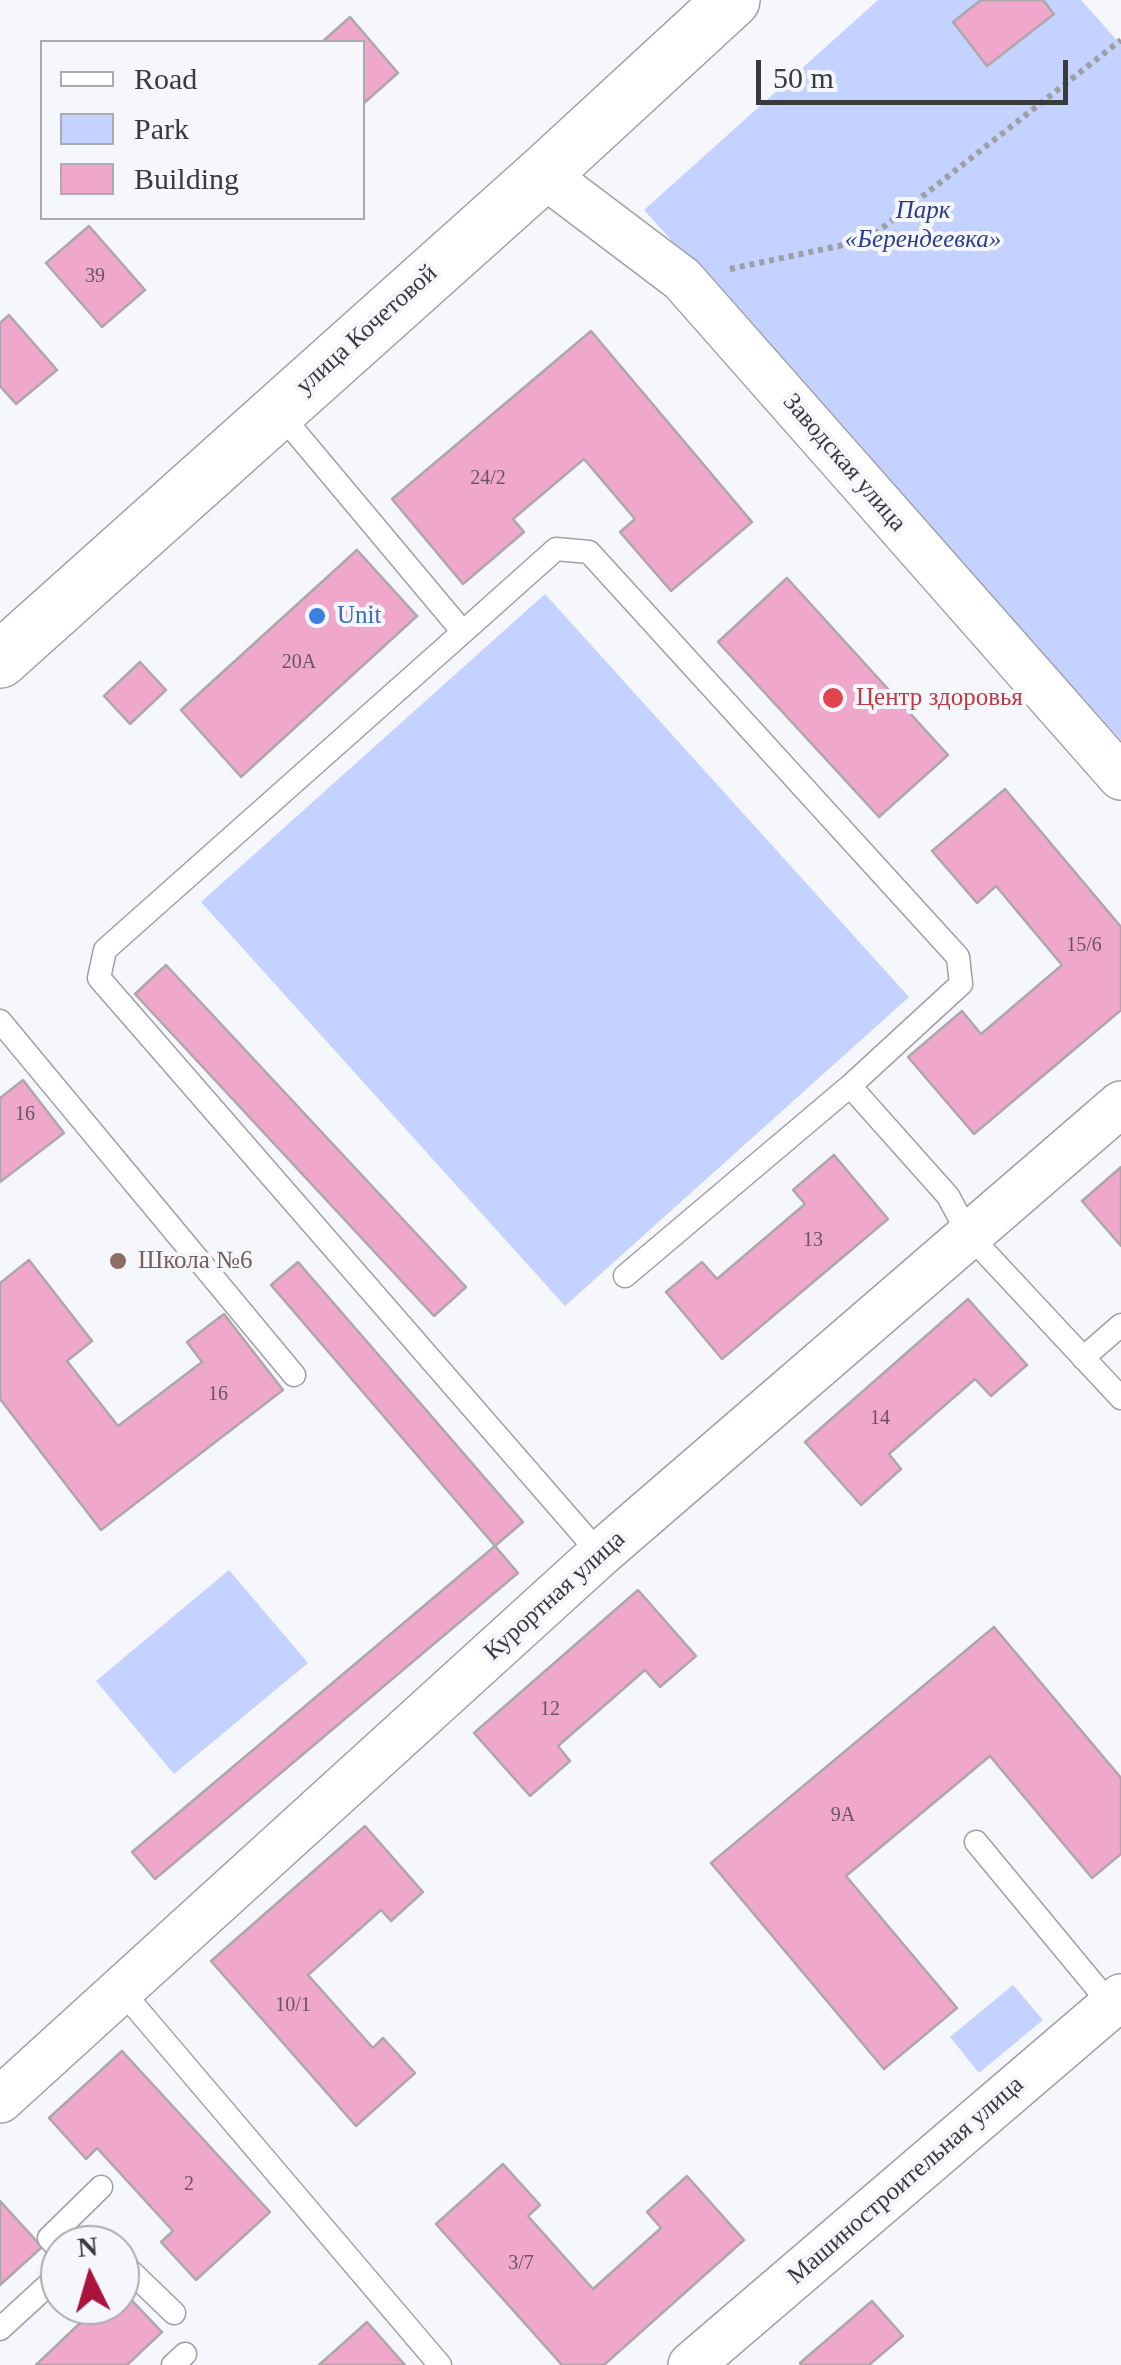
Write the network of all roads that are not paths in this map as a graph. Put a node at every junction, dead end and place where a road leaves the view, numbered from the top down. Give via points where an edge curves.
1 (732, 0) edge
2 (542, 174) junction
3 (277, 410) junction
4 (463, 632) junction
5 (0, 660) edge
6 (1121, 777) edge
7 (0, 1021) edge
8 (850, 1086) junction
9 (1121, 1104) edge
10 (969, 1235) junction
11 (625, 1276) dead end
12 (1121, 1325) edge
13 (1084, 1358) junction
14 (294, 1375) dead end
15 (1121, 1398) edge
16 (600, 1554) junction
17 (976, 1842) dead end
18 (121, 1990) junction
19 (1116, 2001) edge
20 (0, 2100) edge
21 (101, 2187) dead end
22 (62, 2225) edge
23 (140, 2280) edge
24 (40, 2292) edge
25 (174, 2313) dead end
26 (0, 2329) edge
27 (440, 2365) edge
28 (690, 2365) edge

1 - 2 main road, улица Кочетовой
2 - 3 main road, улица Кочетовой
2 - 6 street, Заводская улица via 682,279
3 - 4 lane
3 - 5 main road, улица Кочетовой
4 - 8 lane via 556,549 589,552 958,957 961,984
4 - 16 lane via 105,950 99,978
7 - 14 lane
8 - 10 lane via 948,1196
8 - 11 lane
9 - 10 street, Курортная улица
10 - 13 lane
10 - 16 street, Курортная улица
12 - 13 lane
13 - 15 lane
16 - 18 street, Курортная улица
17 - 19 lane
18 - 20 street, Курортная улица
18 - 27 lane
19 - 28 street, Машиностроительная улица
21 - 22 lane
23 - 25 lane
24 - 26 lane

